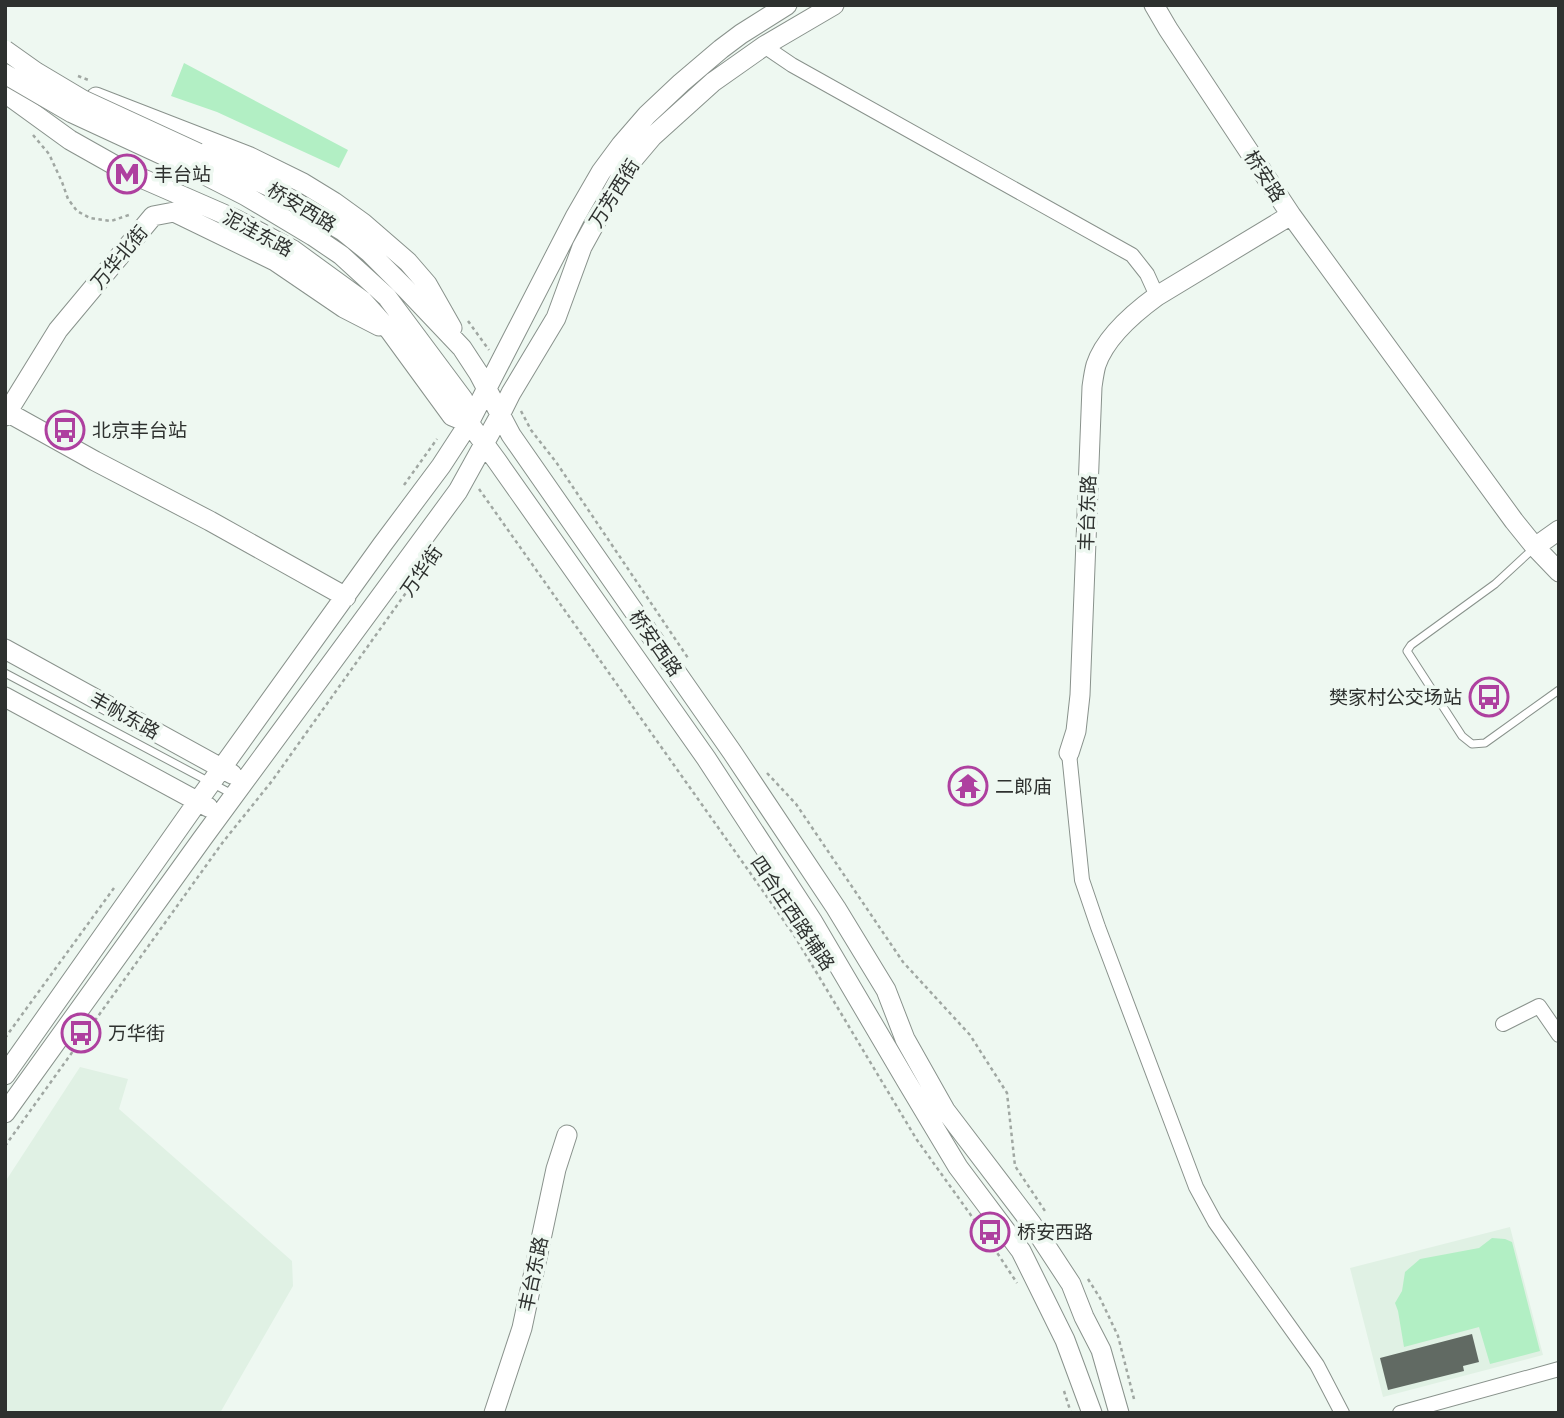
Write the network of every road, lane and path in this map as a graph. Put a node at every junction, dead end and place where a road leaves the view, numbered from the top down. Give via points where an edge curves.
1 (787, 5) edge
2 (834, 5) edge
3 (1154, 5) edge
4 (764, 46) junction
5 (5, 51) edge
6 (5, 74) edge
7 (5, 93) edge
8 (31, 133) dead end
9 (195, 161) junction
10 (1290, 215) junction
11 (153, 216) junction
12 (1157, 296) junction
13 (390, 331) junction
14 (462, 348) junction
15 (486, 387) junction
16 (6, 414) edge
17 (500, 415) junction
18 (469, 423) junction
19 (484, 444) junction
20 (472, 496) dead end
21 (1559, 530) edge
22 (1535, 547) junction
23 (434, 554) dead end
24 (1559, 572) edge
25 (346, 597) junction
26 (5, 649) edge
27 (5, 673) edge
28 (1559, 690) edge
29 (5, 697) edge
30 (1069, 753) joint
31 (217, 776) junction
32 (240, 789) junction
33 (198, 801) junction
34 (221, 814) junction
35 (1503, 1024) dead end
36 (1559, 1035) edge
37 (5, 1075) edge
38 (5, 1113) edge
39 (567, 1135) dead end
40 (5, 1146) edge
41 (1017, 1283) dead end
42 (1559, 1369) edge
43 (1065, 1391) dead end
44 (494, 1413) edge
45 (1071, 1413) edge
46 (1092, 1413) edge
47 (1119, 1413) edge
48 (1342, 1413) edge
49 (1400, 1413) edge

1 - 15 main road, 万芳西街 via 721,48 621,145 575,217
2 - 4 main road, 万芳西街
3 - 10 main road, 桥安路
4 - 12 street via 1132,255
4 - 17 main road, 万芳西街 via 713,82 652,137 625,169 582,247 556,317
5 - 9 main road, 桥安西路, bridge
5 - 14 main road via 34,73 248,156 334,202 408,262 427,284
6 - 9 main road, bridge via 72,113
7 - 13 main road, 泥洼东路 via 70,140 125,171 293,250 363,301
8 - 11 path via 48,154 77,211 111,222 135,212
9 - 14 main road, 桥安西路 via 272,188 343,232 369,252
9 - 18 main road, 桥安西路 via 341,255 387,297 463,399
10 - 12 main road, 桥安路
10 - 22 main road
11 - 13 main road, 万华北街 via 174,212 185,217 275,261 344,308
11 - 16 main road, 万华北街 via 58,330
12 - 30 main road, 丰台东路 via 1108,344 1092,387 1080,695
13 - 18 main road, 泥洼东路 via 452,416
14 - 15 main road, 桥安西路
15 - 17 main road, 桥安西路
15 - 18 main road
16 - 25 main road
17 - 19 main road, 万华街
17 - 47 main road, 桥安西路 via 828,897 886,990 905,1040 945,1110 1071,1284 1101,1350
18 - 19 main road, 桥安西路
18 - 25 main road
19 - 32 main road, 万华街 via 458,491
19 - 46 main road, 桥安西路 via 706,758 813,922 958,1167 1021,1251 1065,1340
20 - 41 path, 四合庄西路辅路 via 478,488 794,936 917,1140
21 - 22 main road
22 - 24 main road
22 - 28 lane via 1407,651 1462,736 1472,744 1485,743
23 - 40 path, 万华街
25 - 31 main road
26 - 31 main road, 丰帆东路
27 - 31 lane
29 - 33 main road
30 - 48 street via 1082,880 1196,1187 1215,1222 1318,1364
31 - 32 main road, 丰帆东路
31 - 33 main road
32 - 34 main road, 万华街
33 - 34 main road
33 - 37 main road
34 - 38 main road, 万华街
35 - 36 street via 1539,1006
39 - 44 main road, 丰台东路 via 522,1328
42 - 49 street
43 - 45 path

